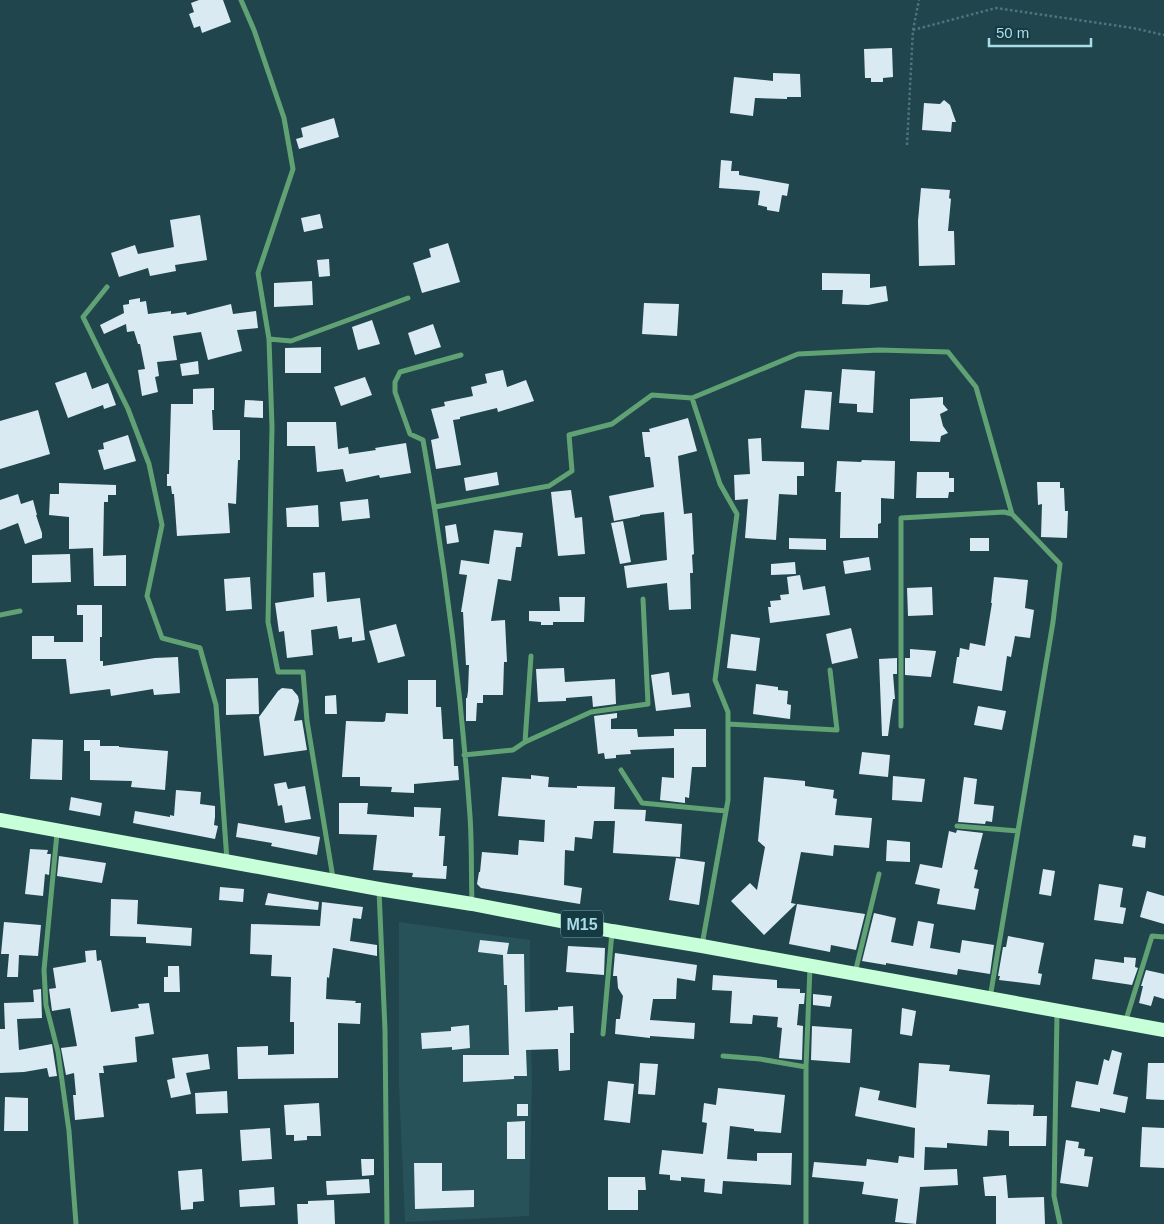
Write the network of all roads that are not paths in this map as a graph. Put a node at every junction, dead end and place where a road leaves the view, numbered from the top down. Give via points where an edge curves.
1 (242, 0) edge
2 (107, 287) dead end
3 (408, 298) dead end
4 (269, 339) junction
5 (461, 355) dead end
6 (692, 398) junction
7 (435, 507) junction
8 (1012, 514) junction
9 (643, 598) dead end
10 (20, 611) dead end
11 (0, 615) edge
12 (531, 656) dead end
13 (830, 670) dead end
14 (728, 724) junction
15 (901, 726) dead end
16 (524, 742) junction
17 (464, 755) junction
18 (621, 770) dead end
19 (726, 811) junction
20 (0, 820) edge
21 (957, 826) dead end
22 (58, 830) junction
23 (1018, 831) junction
24 (227, 862) junction
25 (879, 874) dead end
26 (334, 881) junction
27 (379, 889) junction
28 (472, 904) junction
29 (612, 931) junction
30 (1164, 937) edge
31 (702, 946) junction
32 (810, 966) junction
33 (855, 974) junction
34 (990, 998) junction
35 (1057, 1011) junction
36 (1125, 1023) junction
37 (1164, 1030) edge
38 (603, 1034) dead end
39 (723, 1056) dead end
40 (806, 1067) junction
41 (76, 1224) edge
42 (386, 1224) edge
43 (806, 1224) edge
44 (1060, 1224) edge

1 - 4 street via 284,118 293,169 258,273
2 - 24 street via 83,317 128,409 149,464 162,525 147,596 162,638 200,648 216,705
3 - 4 street via 291,341
4 - 26 street via 272,427 268,622 278,672 303,672 307,721
5 - 7 street via 400,372 395,382 410,434 423,440
6 - 7 street via 652,395 612,424 569,435 572,471 549,486
6 - 8 street via 798,354 879,350 948,352 976,387
6 - 14 street via 720,484 736,514 715,680 728,712
7 - 17 street via 460,697
8 - 15 street via 901,518
8 - 23 street via 1060,564
9 - 16 street via 648,704 591,712
10 - 11 street
12 - 16 street
13 - 14 street via 837,730
14 - 19 street
16 - 17 street via 513,750
17 - 28 street via 470,817
18 - 19 street via 642,803
19 - 31 street
20 - 22 highway, M15
21 - 23 street
22 - 24 highway, M15
22 - 41 street via 44,970 46,1005 58,1052 69,1130
23 - 34 street
24 - 26 highway, M15
25 - 33 street
26 - 27 highway, M15
27 - 28 highway, M15
27 - 42 street via 385,1030
28 - 29 highway, M15
29 - 31 highway, M15
29 - 38 street
30 - 36 street via 1152,936
31 - 32 highway, M15
32 - 33 highway, M15
32 - 40 street
33 - 34 highway, M15
34 - 35 highway, M15
35 - 36 highway, M15
35 - 44 street via 1054,1196
36 - 37 highway, M15
39 - 40 street
40 - 43 street

